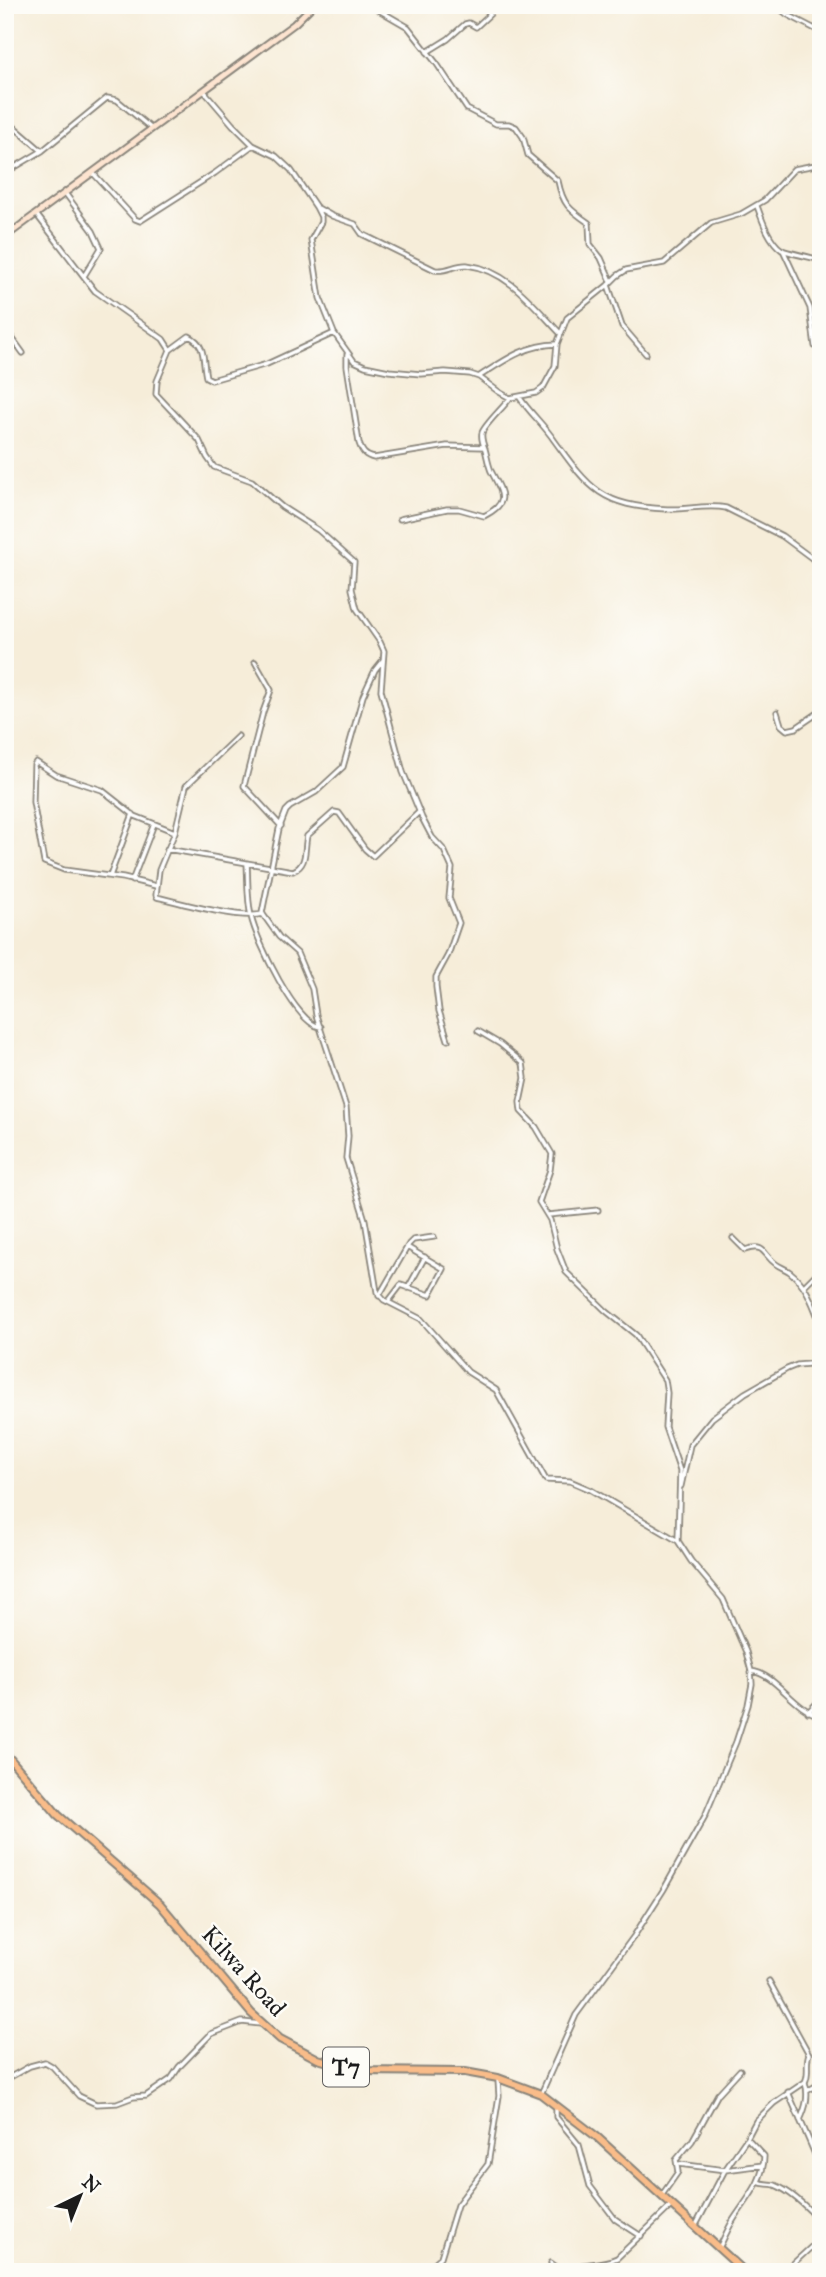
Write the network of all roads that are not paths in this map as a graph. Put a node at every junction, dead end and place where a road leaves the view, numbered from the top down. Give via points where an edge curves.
1 (313, 5) edge
2 (370, 5) edge
3 (483, 5) edge
4 (775, 5) edge
5 (821, 32) edge
6 (428, 52) junction
7 (204, 91) junction
8 (5, 119) edge
9 (152, 129) junction
10 (253, 145) junction
11 (42, 151) junction
12 (821, 164) edge
13 (5, 173) edge
14 (93, 173) junction
15 (65, 193) junction
16 (757, 206) junction
17 (316, 207) junction
18 (36, 214) junction
19 (5, 237) edge
20 (783, 250) junction
21 (821, 260) edge
22 (84, 276) junction
23 (610, 284) junction
24 (5, 328) edge
25 (334, 333) junction
26 (560, 333) junction
27 (557, 344) junction
28 (815, 346) dead end
29 (170, 350) junction
30 (23, 353) dead end
31 (347, 354) junction
32 (646, 354) dead end
33 (479, 377) junction
34 (520, 397) junction
35 (510, 398) junction
36 (484, 447) junction
37 (400, 519) dead end
38 (821, 565) edge
39 (383, 660) junction
40 (255, 662) dead end
41 (821, 711) edge
42 (777, 712) dead end
43 (238, 736) dead end
44 (419, 812) junction
45 (133, 814) junction
46 (155, 824) junction
47 (281, 826) junction
48 (175, 831) junction
49 (167, 849) junction
50 (247, 863) junction
51 (271, 866) junction
52 (110, 876) junction
53 (132, 881) junction
54 (156, 886) junction
55 (263, 914) junction
56 (251, 916) junction
57 (321, 1027) junction
58 (478, 1031) dead end
59 (448, 1040) dead end
60 (598, 1210) dead end
61 (548, 1215) junction
62 (434, 1237) dead end
63 (733, 1238) dead end
64 (407, 1247) junction
65 (425, 1257) junction
66 (821, 1269) edge
67 (804, 1286) junction
68 (408, 1288) junction
69 (379, 1296) junction
70 (388, 1302) junction
71 (821, 1324) edge
72 (821, 1363) edge
73 (680, 1488) junction
74 (678, 1541) junction
75 (751, 1671) junction
76 (821, 1699) edge
77 (808, 1712) junction
78 (821, 1716) edge
79 (5, 1753) edge
80 (769, 1981) dead end
81 (263, 2025) junction
82 (740, 2070) dead end
83 (498, 2078) junction
84 (5, 2080) edge
85 (805, 2082) junction
86 (821, 2082) edge
87 (807, 2091) junction
88 (788, 2092) junction
89 (541, 2094) junction
90 (557, 2104) junction
91 (800, 2120) junction
92 (747, 2137) junction
93 (678, 2164) junction
94 (763, 2165) junction
95 (821, 2168) edge
96 (725, 2170) junction
97 (758, 2182) junction
98 (661, 2196) junction
99 (671, 2206) junction
100 (821, 2222) edge
101 (695, 2227) junction
102 (640, 2236) junction
103 (821, 2238) edge
104 (719, 2248) junction
105 (551, 2263) dead end
106 (562, 2271) edge
107 (424, 2272) edge
108 (745, 2272) edge
109 (784, 2272) edge

1 - 7 main road
2 - 6 street via 403,23
3 - 6 street via 489,14 476,27 467,23
4 - 5 street
6 - 23 street via 467,109 496,124 516,127 528,155 558,181 567,206 589,223 590,244 601,258
7 - 9 main road
7 - 10 street
8 - 11 street
9 - 11 street via 109,97
9 - 14 main road
10 - 14 street via 140,221
10 - 17 street via 281,160
11 - 13 street
12 - 16 street via 794,169
14 - 15 main road
15 - 18 main road
15 - 22 street via 101,248
16 - 20 street
16 - 23 street via 711,223 664,263 626,271
17 - 25 street via 321,222 311,248 320,298
17 - 26 street via 435,270 463,264 505,279
18 - 19 main road
18 - 22 street
20 - 21 street
20 - 28 street via 810,308
22 - 29 street via 101,296 163,339
23 - 26 street via 567,318
23 - 32 street via 622,326
24 - 30 street
25 - 29 street via 267,364 212,380 206,377 198,342 189,336
25 - 31 street
26 - 27 street
27 - 33 street via 537,345
27 - 34 street via 555,366 546,385
29 - 39 street via 156,394 199,440 214,467 252,481 351,557 357,609 380,642
31 - 33 street via 365,366 389,371 460,372
31 - 36 street via 359,443 368,457 447,446
33 - 35 street
34 - 35 street
34 - 38 street via 570,464 612,501 667,509 726,508 782,536
35 - 36 street via 485,427
36 - 37 street via 502,489 500,502 488,514 447,509
39 - 44 street via 383,701
39 - 47 street via 363,696 343,767 288,809
40 - 47 street via 271,690 244,785
41 - 42 street via 787,730
43 - 48 street via 187,785
44 - 51 street via 373,856 336,811 307,836 299,869
44 - 59 street via 449,858 449,898 459,922 436,981
45 - 46 street
45 - 52 street
45 - 52 street via 102,790 56,775 36,762 33,802 43,861 64,870
46 - 48 street
46 - 53 street
47 - 51 street
48 - 49 street
49 - 50 street
49 - 54 street
50 - 51 street
50 - 56 street
51 - 55 street
52 - 53 street
53 - 54 street
54 - 56 street via 157,897
55 - 56 street
55 - 57 street via 298,954
56 - 57 street via 273,971 306,1019
57 - 69 street via 346,1107 346,1158 365,1220
58 - 61 street via 523,1063 521,1111 552,1154 550,1174 538,1199
60 - 61 street
61 - 73 street via 566,1272 636,1335 665,1380 665,1427 679,1466
62 - 64 street via 413,1240
63 - 67 street via 745,1250 760,1248
64 - 65 street
64 - 69 street
65 - 68 street
65 - 68 street via 443,1267 441,1276 430,1295
66 - 67 street
67 - 71 street
68 - 70 street via 401,1285
69 - 70 street
70 - 74 street via 419,1318 468,1372 496,1390 546,1480 570,1481 591,1490
72 - 73 street via 787,1369 716,1415 690,1445
73 - 74 street
74 - 75 street via 723,1599
75 - 77 street via 761,1673
75 - 89 street via 746,1713 705,1816 634,1936 576,2015
76 - 77 street
77 - 78 street
79 - 81 highway, Kilwa Road / T7 via 58,1815 160,1904
80 - 85 street via 810,2054
81 - 83 highway, Kilwa Road / T7 via 295,2048 359,2071 460,2071
81 - 84 street via 242,2022 211,2034 162,2085 146,2096 117,2103 96,2104 79,2096 45,2062
82 - 93 street via 719,2094
83 - 89 highway, Kilwa Road / T7
83 - 107 street via 488,2164 457,2205 441,2257
85 - 87 street
85 - 88 street
86 - 87 street
87 - 91 street
88 - 91 street
88 - 92 street via 758,2118
89 - 90 highway, Kilwa Road / T7
90 - 98 highway, Kilwa Road / T7
90 - 102 street via 555,2115 579,2145 590,2186 615,2218
91 - 95 street
92 - 94 street via 764,2155
92 - 96 street
93 - 96 street
93 - 98 street via 676,2177
94 - 96 street
94 - 97 street
96 - 101 street
97 - 100 street via 780,2189
97 - 104 street
98 - 99 highway, Kilwa Road / T7
99 - 101 highway, Kilwa Road / T7
99 - 102 street
101 - 104 highway, Kilwa Road / T7
102 - 106 street via 606,2263
103 - 109 street
104 - 108 highway, Kilwa Road / T7
105 - 106 street

